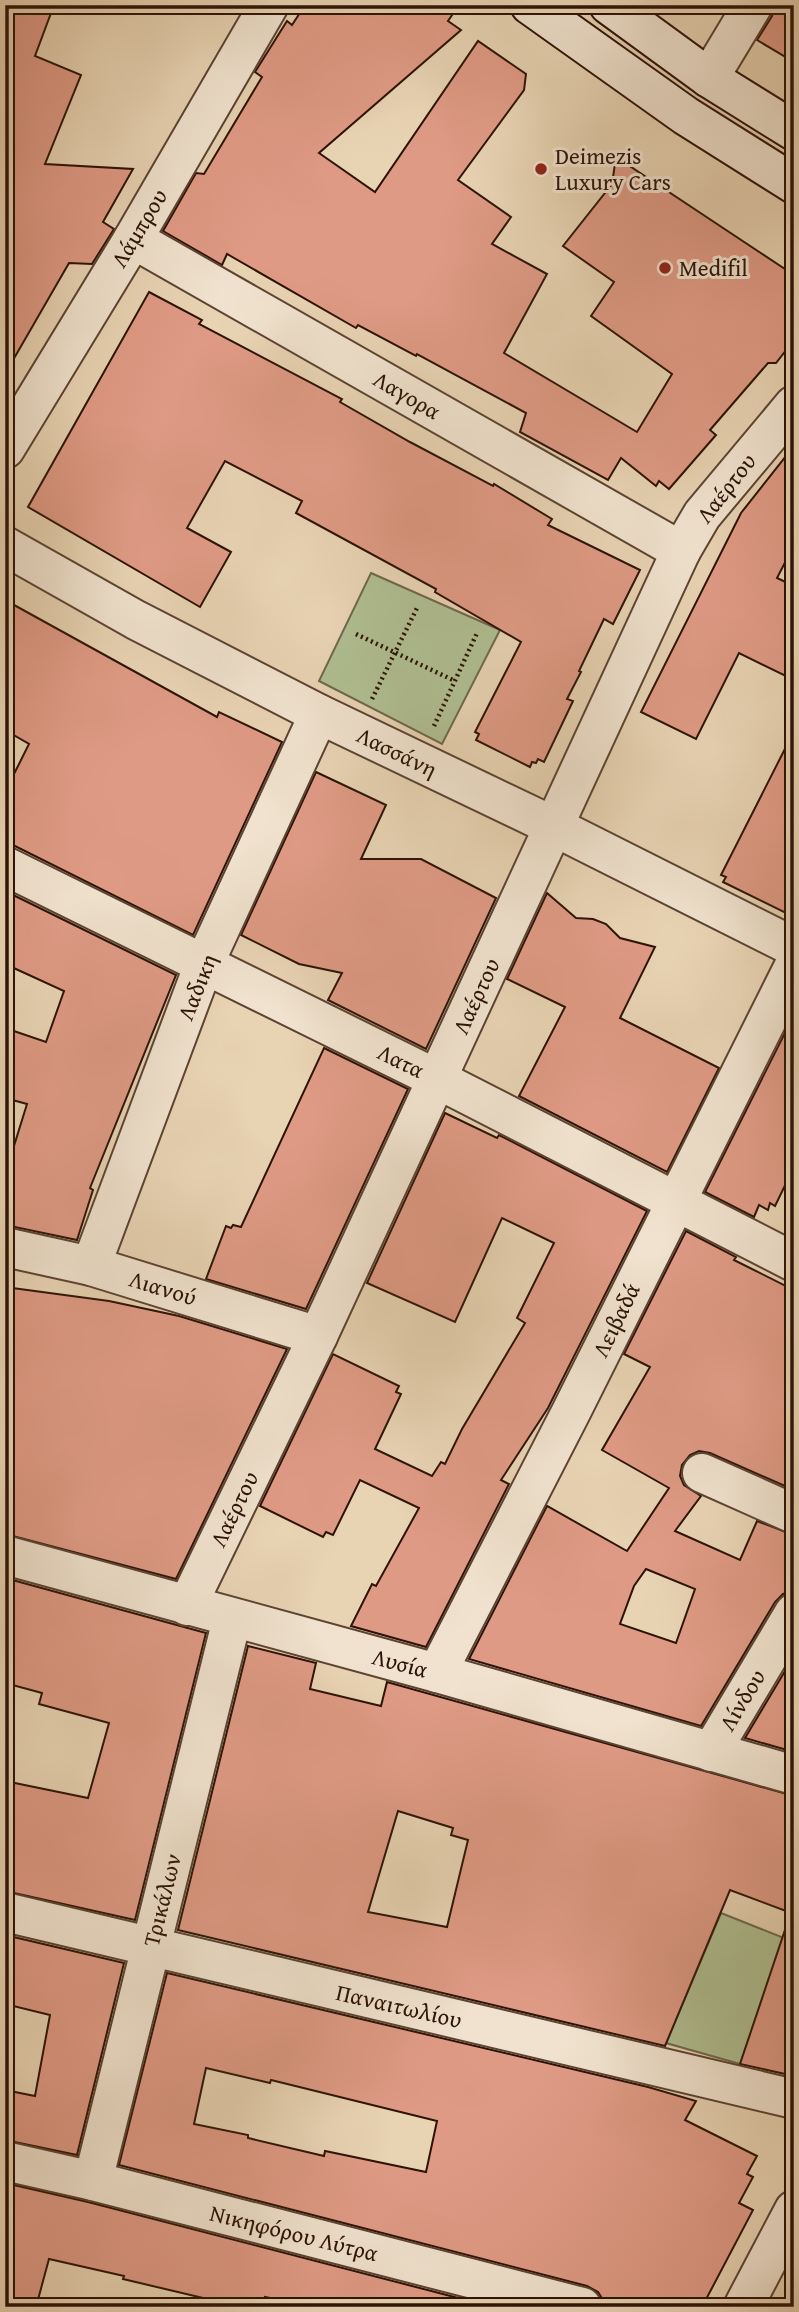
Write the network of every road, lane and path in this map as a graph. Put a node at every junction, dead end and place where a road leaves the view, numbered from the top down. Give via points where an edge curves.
1 (269, 5) edge
2 (530, 5) edge
3 (609, 5) edge
4 (754, 5) edge
5 (709, 78) junction
6 (794, 131) edge
7 (794, 184) edge
8 (133, 239) junction
9 (794, 405) edge
10 (5, 449) edge
11 (5, 546) edge
12 (681, 551) junction
13 (417, 608) dead end
14 (477, 633) dead end
15 (356, 634) dead end
16 (395, 653) junction
17 (455, 681) junction
18 (372, 699) dead end
19 (318, 714) junction
20 (417, 762) junction
21 (555, 827) junction
22 (5, 866) edge
23 (794, 947) edge
24 (204, 964) junction
25 (794, 966) edge
26 (437, 1079) junction
27 (675, 1202) junction
28 (5, 1247) edge
29 (794, 1262) edge
30 (91, 1266) junction
31 (318, 1336) junction
32 (702, 1472) dead end
33 (794, 1514) edge
34 (5, 1555) edge
35 (187, 1605) junction
36 (794, 1613) edge
37 (232, 1619) junction
38 (437, 1673) junction
39 (711, 1752) junction
40 (794, 1775) edge
41 (5, 1912) edge
42 (150, 1947) junction
43 (794, 2099) edge
44 (5, 2161) edge
45 (93, 2181) junction
46 (794, 2210) edge
47 (583, 2307) edge
48 (743, 2307) edge

1 - 8 street, Λάμπρου
2 - 7 street via 686,116
3 - 5 street
4 - 5 street
5 - 6 street
8 - 10 street, Λάμπρου
8 - 12 street, Λαγορα
9 - 12 street, Λαέρτου via 702,516
11 - 19 street, Λασσάνη via 136,621
12 - 21 street, Λαέρτου
13 - 16 path
14 - 17 path
15 - 16 path
16 - 17 path
16 - 18 path
17 - 20 path
19 - 20 street, Λασσάνη
19 - 24 street, Λαδικη
20 - 21 street, Λασσάνη
21 - 23 street, Λασσάνη
21 - 26 street, Λαέρτου
22 - 24 street, Λατα
24 - 26 street, Λατα
24 - 30 street, Λαδικη
25 - 27 street, Λειβαδά
26 - 27 street, Λατα
26 - 31 street, Λαέρτου
27 - 29 street, Λατα
27 - 38 street, Λειβαδά
28 - 30 street, Λιανού
30 - 31 street, Λιανού
31 - 35 street, Λαέρτου
32 - 33 street
34 - 35 street, Λυσία
35 - 37 street, Λυσία
36 - 39 street, Λίνδου
37 - 38 street, Λυσία
37 - 42 street, Τρικάλων
38 - 39 street, Λυσία
39 - 40 street, Λυσία
41 - 42 street, Παναιτωλίου
42 - 43 street, Παναιτωλίου
42 - 45 street, Τρικάλων
44 - 45 street, Νικηφόρου Λύτρα
45 - 47 street, Νικηφόρου Λύτρα
46 - 48 street

